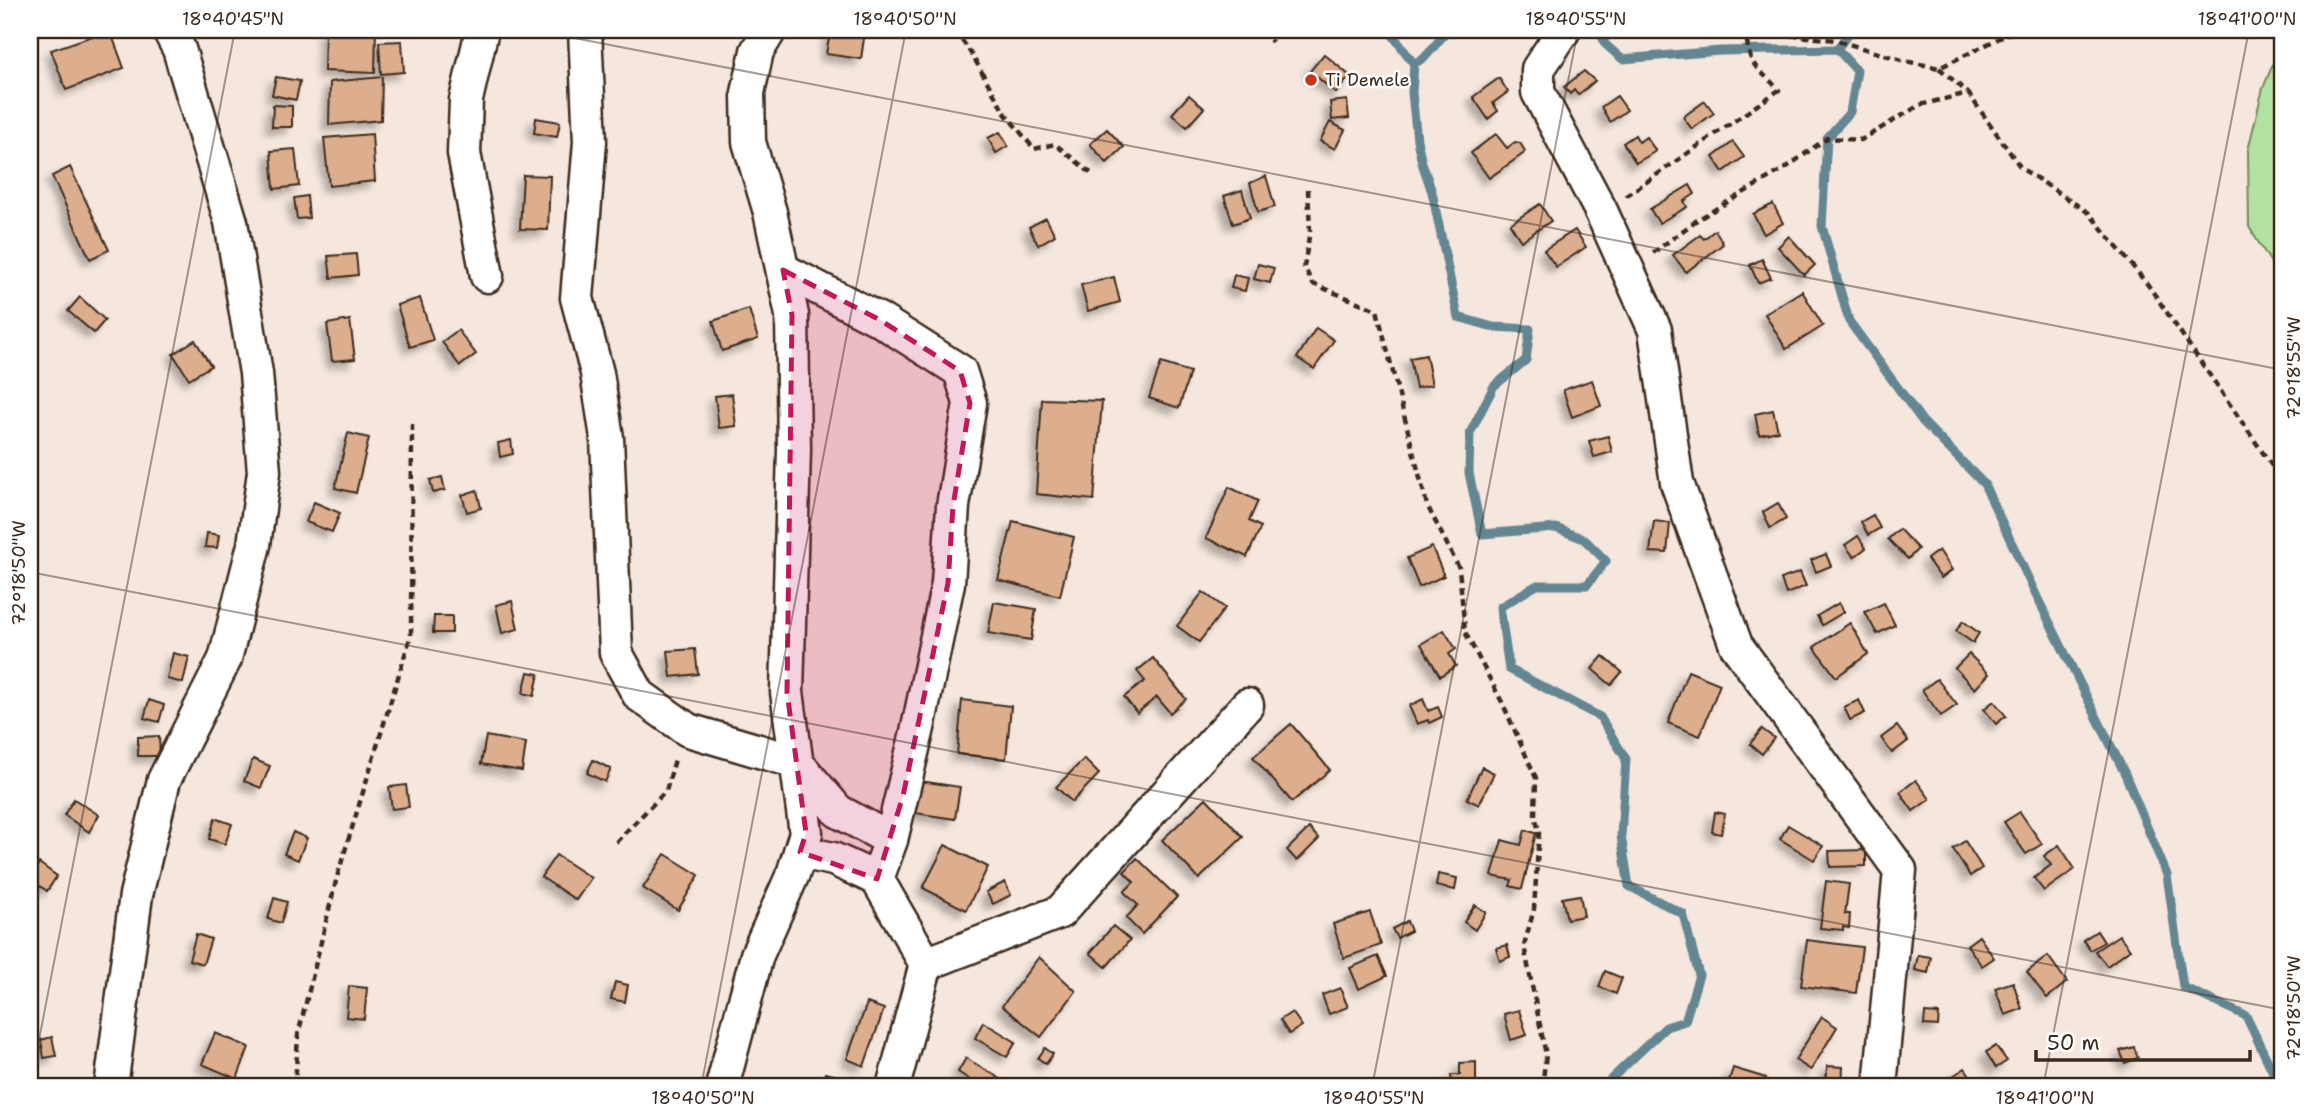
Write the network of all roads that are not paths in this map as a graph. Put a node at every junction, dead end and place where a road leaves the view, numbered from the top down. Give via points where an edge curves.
1 (169, 30) edge
2 (482, 30) edge
3 (584, 30) edge
4 (770, 30) edge
5 (1564, 30) edge
6 (783, 270) junction
7 (487, 276) dead end
8 (1247, 705) dead end
9 (796, 762) junction
10 (891, 841) junction
11 (800, 852) junction
12 (877, 879) junction
13 (926, 964) junction
14 (111, 1087) edge
15 (722, 1087) edge
16 (893, 1087) edge
17 (1880, 1087) edge

1 - 14 street via 179,49 231,222 257,373 264,472 254,545 225,659 164,780 136,895
2 - 7 street via 466,100 464,153
3 - 9 street via 590,142 578,298 607,438 616,653 639,695 688,730
4 - 6 street via 757,51 748,93 750,142
5 - 17 street via 1538,69 1538,92 1601,211 1656,330 1677,483 1736,645 1900,870
6 - 9 street via 792,315 794,450 787,692
6 - 10 street via 880,320 960,371 970,403 953,506 948,583
8 - 13 street via 1060,912
9 - 10 street via 838,811
9 - 11 street via 806,833
10 - 12 street
11 - 12 street via 833,859
11 - 15 street via 757,955
12 - 13 street
13 - 16 street

